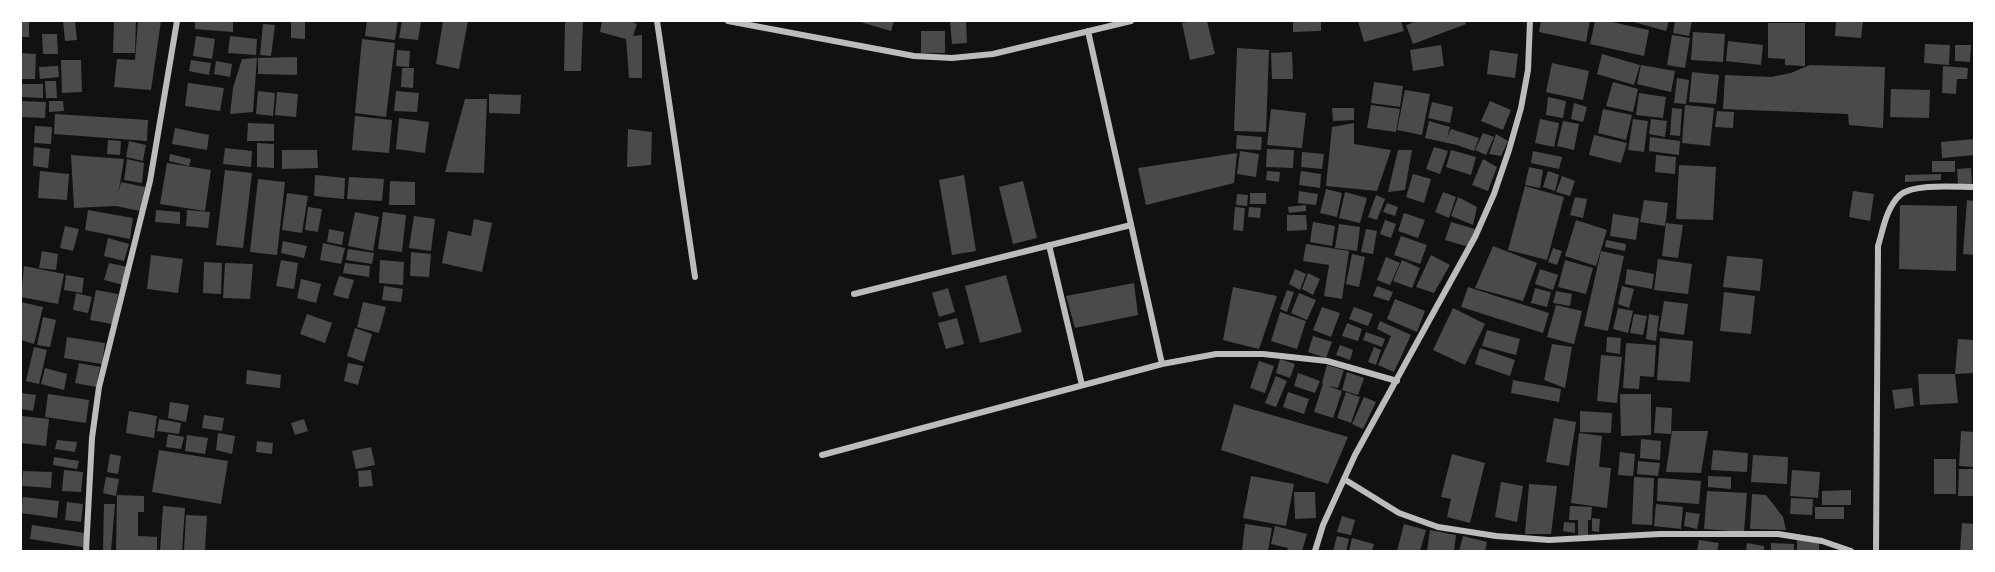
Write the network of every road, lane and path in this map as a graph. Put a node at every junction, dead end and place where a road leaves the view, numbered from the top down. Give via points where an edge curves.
1 (177, 21) edge
2 (657, 21) edge
3 (728, 21) edge
4 (1131, 21) edge
5 (1530, 21) edge
6 (1088, 31) junction
7 (1974, 188) edge
8 (1131, 225) junction
9 (1049, 245) junction
10 (694, 277) dead end
11 (854, 294) dead end
12 (1162, 364) junction
13 (1397, 381) junction
14 (1082, 386) junction
15 (822, 455) dead end
16 (1344, 479) junction
17 (86, 551) edge
18 (1315, 551) edge
19 (1851, 551) edge
20 (1876, 551) edge

1 - 17 street via 150,181 99,387
2 - 10 street
3 - 6 street via 914,56 952,58 993,54
4 - 6 street
5 - 13 street via 1528,70 1521,108 1494,194
6 - 8 street
7 - 20 street via 1918,188 1901,194 1888,213 1878,246
8 - 9 street
8 - 12 street
9 - 11 street
9 - 14 street
12 - 13 street via 1216,354 1263,354 1327,361
12 - 14 street
13 - 16 street
14 - 15 street
16 - 18 street
16 - 19 street via 1399,513 1438,527 1496,536 1549,540 1660,534 1778,534 1822,541

